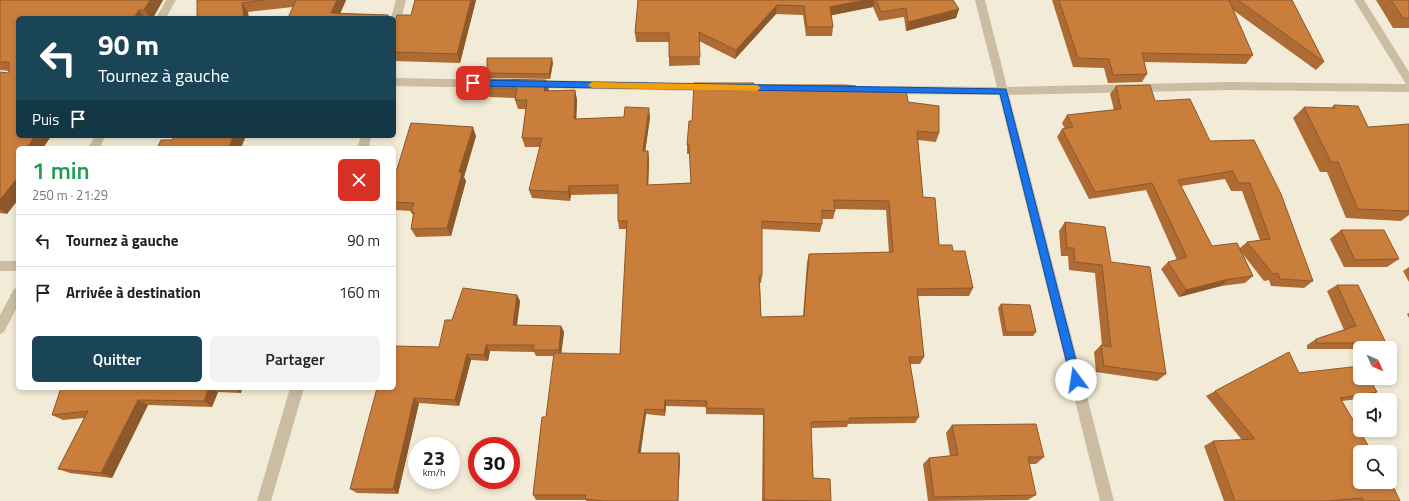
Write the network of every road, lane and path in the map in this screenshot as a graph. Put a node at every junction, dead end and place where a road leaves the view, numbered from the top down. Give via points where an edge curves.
1 (171, 0) edge
2 (401, 0) edge
3 (980, 0) edge
4 (1360, 0) edge
5 (163, 16) edge
6 (396, 19) edge
7 (1409, 81) edge
8 (396, 82) edge
9 (719, 87) edge
10 (1409, 88) edge
11 (877, 90) edge
12 (1003, 91) junction
13 (0, 266) edge
14 (16, 266) edge
15 (16, 297) edge
16 (0, 328) edge
17 (296, 390) edge
18 (264, 501) edge
19 (1107, 501) edge

1 - 5 street
2 - 6 street
3 - 12 street
4 - 7 street
8 - 9 street
10 - 12 street via 1230,86
11 - 12 street
12 - 19 street
13 - 14 street
15 - 16 street
17 - 18 street

